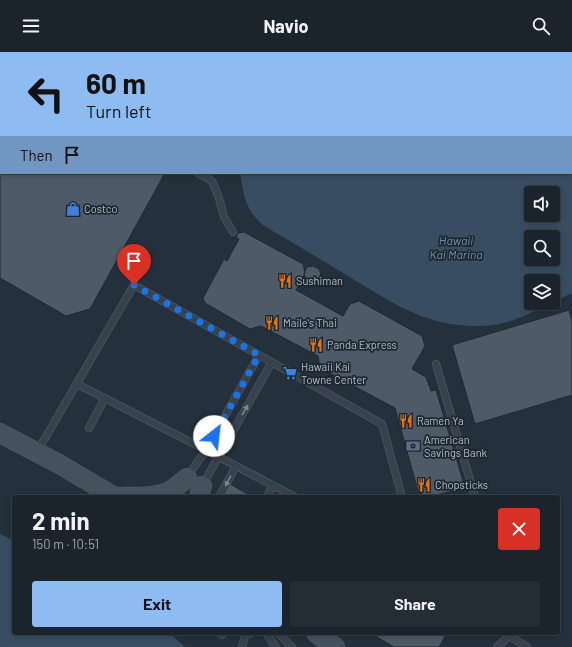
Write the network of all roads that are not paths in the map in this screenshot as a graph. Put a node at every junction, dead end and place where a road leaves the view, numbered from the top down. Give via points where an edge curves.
1 (200, 174) edge
2 (233, 232) dead end
3 (259, 355) junction
4 (272, 362) junction
5 (436, 364) dead end
6 (77, 384) junction
7 (105, 398) junction
8 (89, 428) dead end
9 (0, 433) edge
10 (206, 450) junction
11 (37, 452) junction
12 (219, 456) junction
13 (236, 466) junction
14 (273, 485) junction
15 (196, 490) edge
16 (111, 495) edge
17 (155, 495) edge
18 (182, 495) edge
19 (220, 495) edge
20 (268, 495) edge
21 (291, 495) edge
22 (401, 495) edge
23 (473, 495) edge
24 (248, 635) edge
25 (267, 635) edge
26 (280, 635) edge
27 (319, 635) edge
28 (508, 635) edge
29 (510, 635) edge
30 (242, 647) edge
31 (276, 647) edge
32 (292, 647) edge
33 (334, 647) edge
34 (497, 647) edge
35 (527, 647) edge

1 - 2 lane via 212,181 224,217
3 - 4 lane
3 - 6 lane via 134,285
3 - 10 lane
12 -> 4 lane
4 - 22 lane via 382,424
5 - 23 lane
6 - 7 lane
6 - 11 lane
7 - 8 lane
7 - 10 lane
9 - 11 main road
10 - 12 lane
10 - 15 lane
11 - 16 main road
12 - 13 lane
12 - 15 lane
13 - 14 lane
13 -> 19 lane
14 - 20 lane
14 - 21 lane
15 - 17 main road via 172,490
15 - 18 lane
24 - 30 lane
25 - 31 lane
26 - 32 lane
27 - 33 main road
28 - 34 lane
29 - 35 lane

